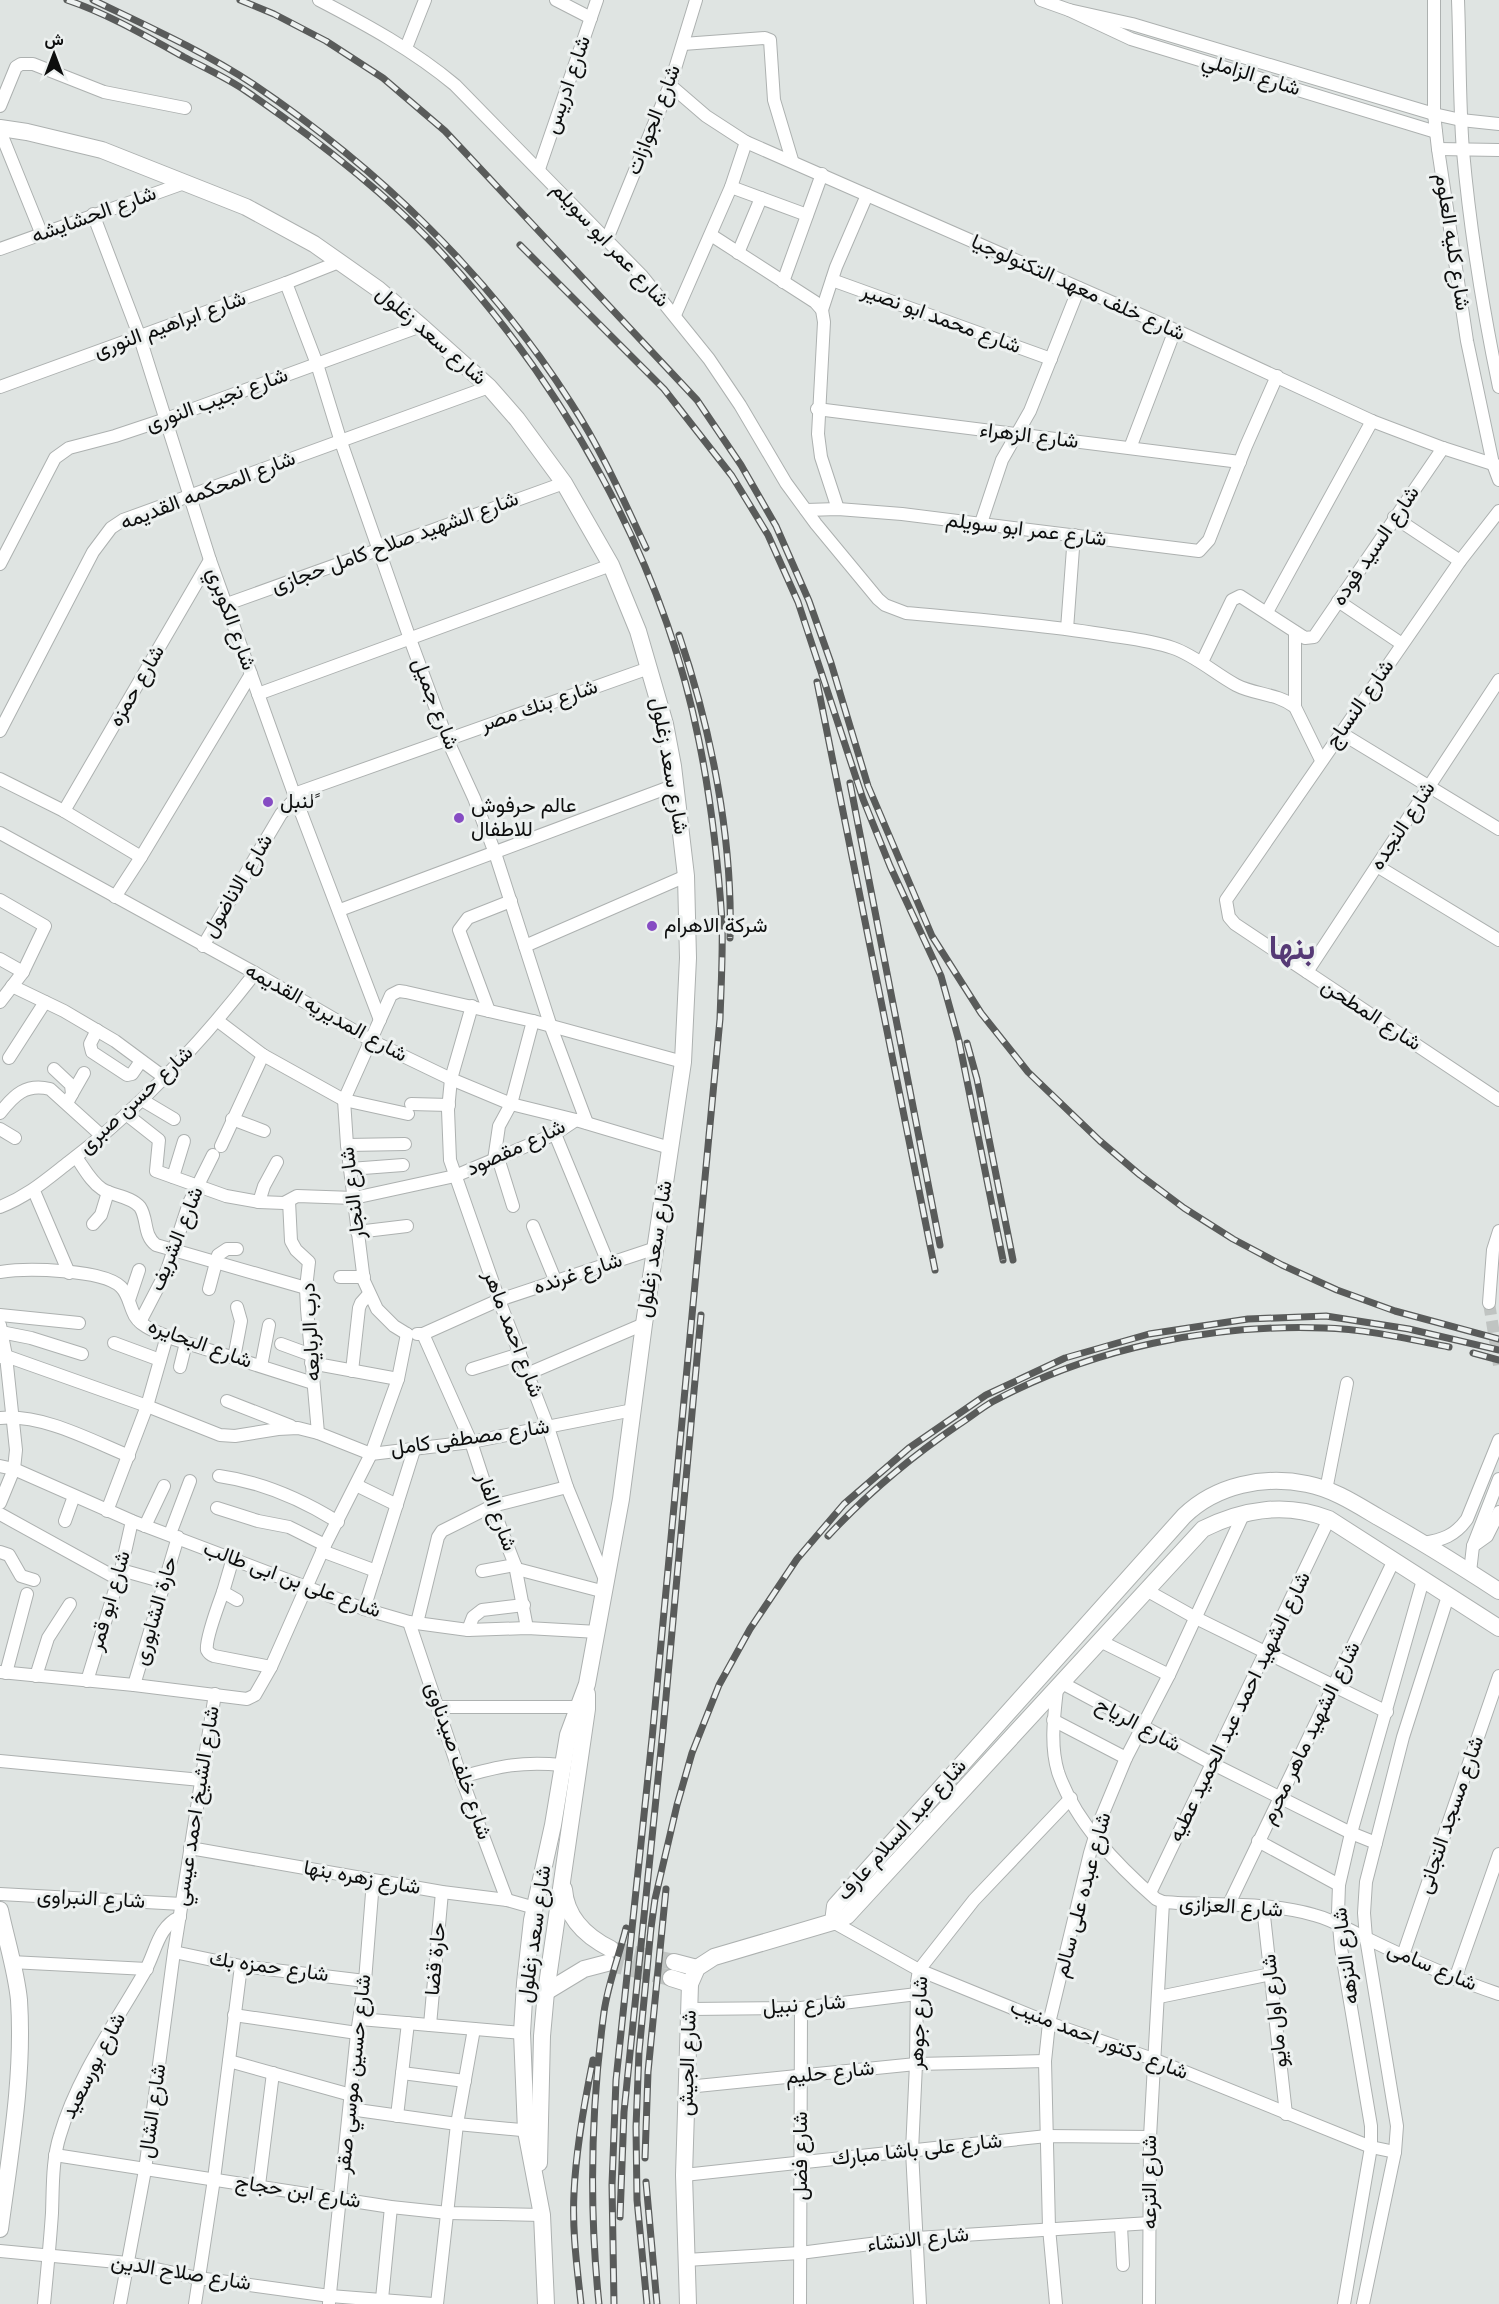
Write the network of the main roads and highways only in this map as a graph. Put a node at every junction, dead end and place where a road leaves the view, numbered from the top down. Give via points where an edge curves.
1 (0, 122) edge
2 (0, 130) edge
3 (27, 132) junction
4 (1253, 1482) junction
5 (1309, 1484) junction
6 (1299, 1510) junction
7 (1250, 1513) junction
8 (1499, 1591) edge
9 (1499, 1628) edge
10 (1060, 1653) junction
11 (1077, 1667) junction
12 (1028, 1688) junction
13 (1042, 1705) junction
14 (582, 1708) junction
15 (563, 1876) junction
16 (0, 1910) edge
17 (833, 1922) junction
18 (697, 1968) junction
19 (690, 1984) junction
20 (546, 1992) junction
21 (532, 2131) junction
22 (0, 2229) edge
23 (546, 2304) edge
24 (688, 2304) edge

1 - 3 main road, شارع سعد زغلول
2 - 3 main road, شارع سعد زغلول
3 - 14 main road, شارع سعد زغلول via 102,150 246,207 314,244 378,289 489,387 517,419 564,483 611,565 638,631 665,724 675,785 686,876 688,958 682,1062 621,1499
4 - 5 main road, شارع عبد السلام عارف via 1283,1480
4 - 7 main road via 1260,1487 1262,1502
4 - 10 main road, شارع عبد السلام عارف via 1221,1492 1192,1508
5 - 6 main road via 1296,1493
5 - 8 main road, شارع عبد السلام عارف via 1350,1501
6 - 7 main road, شارع عبد السلام عارف
6 - 9 main road, شارع عبد السلام عارف via 1329,1519
7 - 11 main road, شارع عبد السلام عارف via 1203,1529
10 - 11 main road via 1060,1666 1066,1670
10 - 12 main road, شارع عبد السلام عارف
11 - 13 main road, شارع عبد السلام عارف
12 - 13 main road via 1039,1692
12 - 17 main road, شارع عبد السلام عارف via 835,1906
13 - 17 main road, شارع عبد السلام عارف via 847,1916
14 - 15 main road, شارع سعد زغلول
14 - 21 main road, شارع سعد زغلول via 568,1735 527,1951 522,2033
15 - 20 main road, شارع سعد زغلول
15 - 20 main road via 570,1912 609,1956
16 - 22 main road via 18,1997 20,2036 13,2136
17 - 18 main road via 714,1956
18 - 19 main road, شارع الجيش
18 - 19 main road via 673,1970
19 - 24 main road, شارع الجيش via 684,2175
20 - 21 main road, شارع سعد زغلول
21 - 23 main road, شارع سعد زغلول via 542,2215

